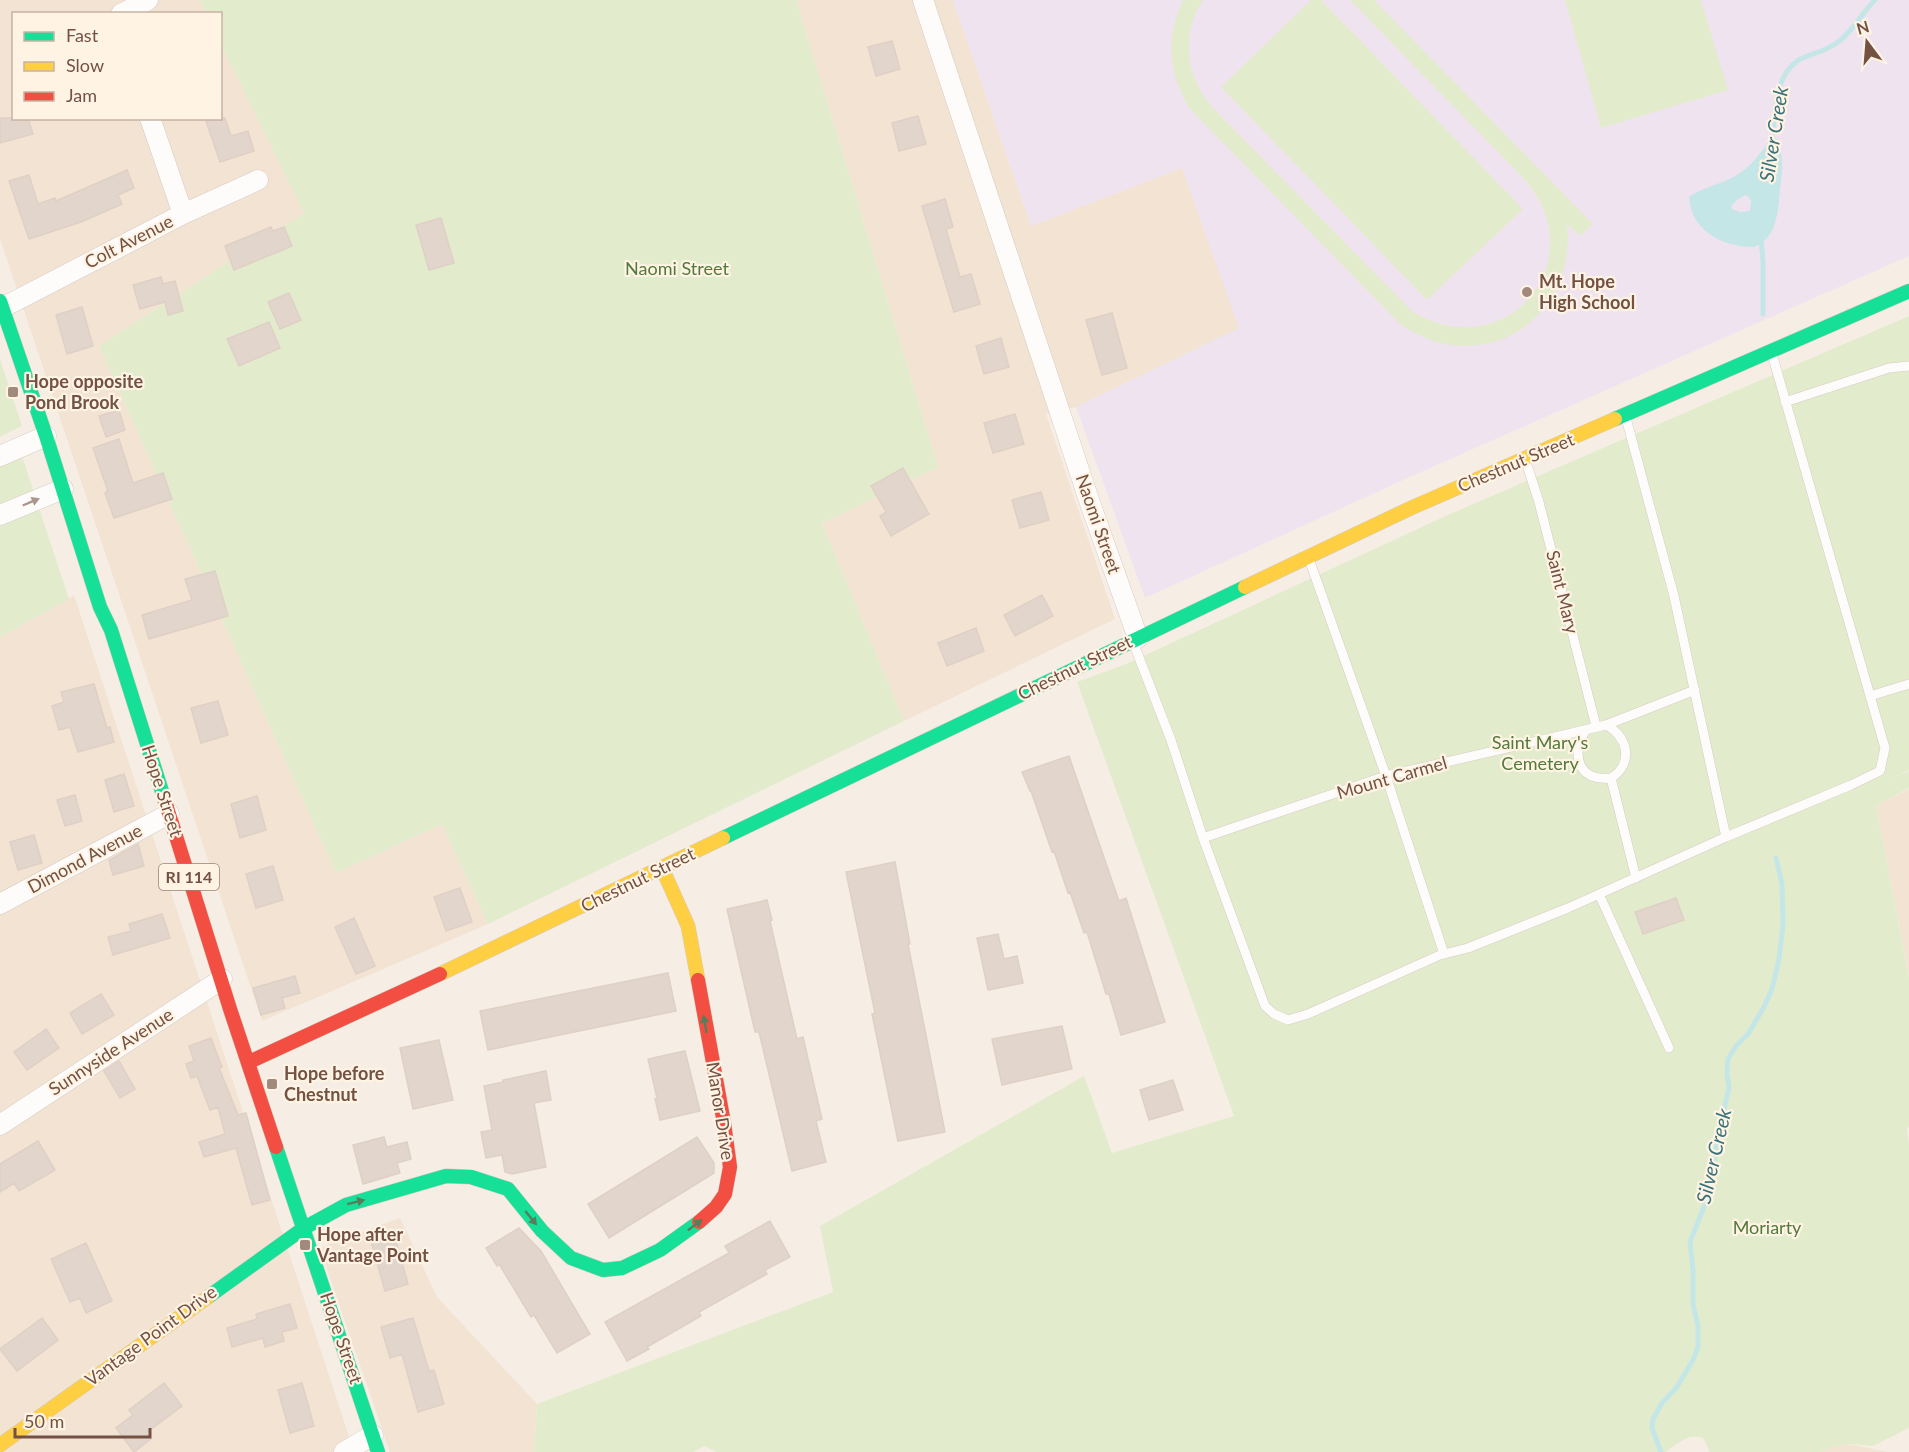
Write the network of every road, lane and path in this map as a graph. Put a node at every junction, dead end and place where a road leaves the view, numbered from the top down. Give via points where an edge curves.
1 (148, 0) edge
2 (923, 0) edge
3 (125, 12) edge
4 (151, 120) edge
5 (258, 180) dead end
6 (183, 214) junction
7 (1909, 291) edge
8 (1, 305) edge
9 (1771, 351) junction
10 (1909, 366) edge
11 (1785, 402) junction
12 (1625, 416) junction
13 (46, 436) junction
14 (0, 456) edge
15 (1525, 459) junction
16 (63, 489) junction
17 (0, 515) edge
18 (1308, 557) junction
19 (1135, 639) junction
20 (1909, 684) edge
21 (1695, 690) junction
22 (1870, 696) junction
23 (1601, 725) junction
24 (1585, 731) junction
25 (1386, 776) junction
26 (1611, 778) junction
27 (169, 814) junction
28 (1726, 837) junction
29 (1203, 838) junction
30 (662, 868) junction
31 (1636, 878) junction
32 (1599, 894) junction
33 (0, 904) edge
34 (1444, 954) junction
35 (222, 979) junction
36 (1669, 1048) dead end
37 (249, 1062) junction
38 (0, 1125) edge
39 (304, 1228) junction
40 (376, 1443) edge
41 (0, 1445) edge
42 (344, 1452) edge

1 - 3 street
2 - 19 street, Naomi Street
4 - 6 street
5 - 6 street, Colt Avenue
6 - 8 street, Colt Avenue
7 - 9 street, Chestnut Street
8 - 13 street, Hope Street / RI 114
9 - 11 lane
9 - 12 street, Chestnut Street
10 - 11 lane via 1890,368
11 - 22 lane
12 - 15 street, Chestnut Street
12 - 21 lane
13 - 14 street
13 - 16 street, Hope Street / RI 114
15 - 18 street, Chestnut Street
15 - 23 lane, Saint Mary
17 -> 16 street
16 - 27 street, Hope Street / RI 114
18 - 19 street, Chestnut Street
18 - 25 lane
19 - 29 lane
19 - 30 street, Chestnut Street
20 - 22 lane
21 - 23 lane
21 - 28 lane
22 - 28 lane via 1885,748 1880,771
23 - 24 lane
23 - 26 lane via 1614,729 1625,746 1623,766
24 - 25 lane, Mount Carmel
24 - 26 lane via 1579,742 1578,764 1594,777
25 - 29 lane, Mount Carmel
25 - 34 lane
26 - 31 lane
27 - 33 street, Dimond Avenue
27 - 35 street, Hope Street / RI 114
28 - 31 lane
29 - 34 lane via 1264,1006 1274,1014 1288,1020 1308,1014
30 - 37 street, Chestnut Street
39 -> 30 street, Manor Drive via 346,1205 446,1176 471,1177 508,1189 542,1231 571,1258 612,1270 660,1250 716,1207 725,1194 730,1167 724,1123 688,926
31 - 32 lane
32 - 34 lane via 1468,948
32 - 36 lane
35 - 37 street, Hope Street / RI 114
35 - 38 street, Sunnyside Avenue
37 - 39 street, Hope Street / RI 114
39 - 40 street, Hope Street / RI 114
39 - 41 street, Vantage Point Drive
40 - 42 street

